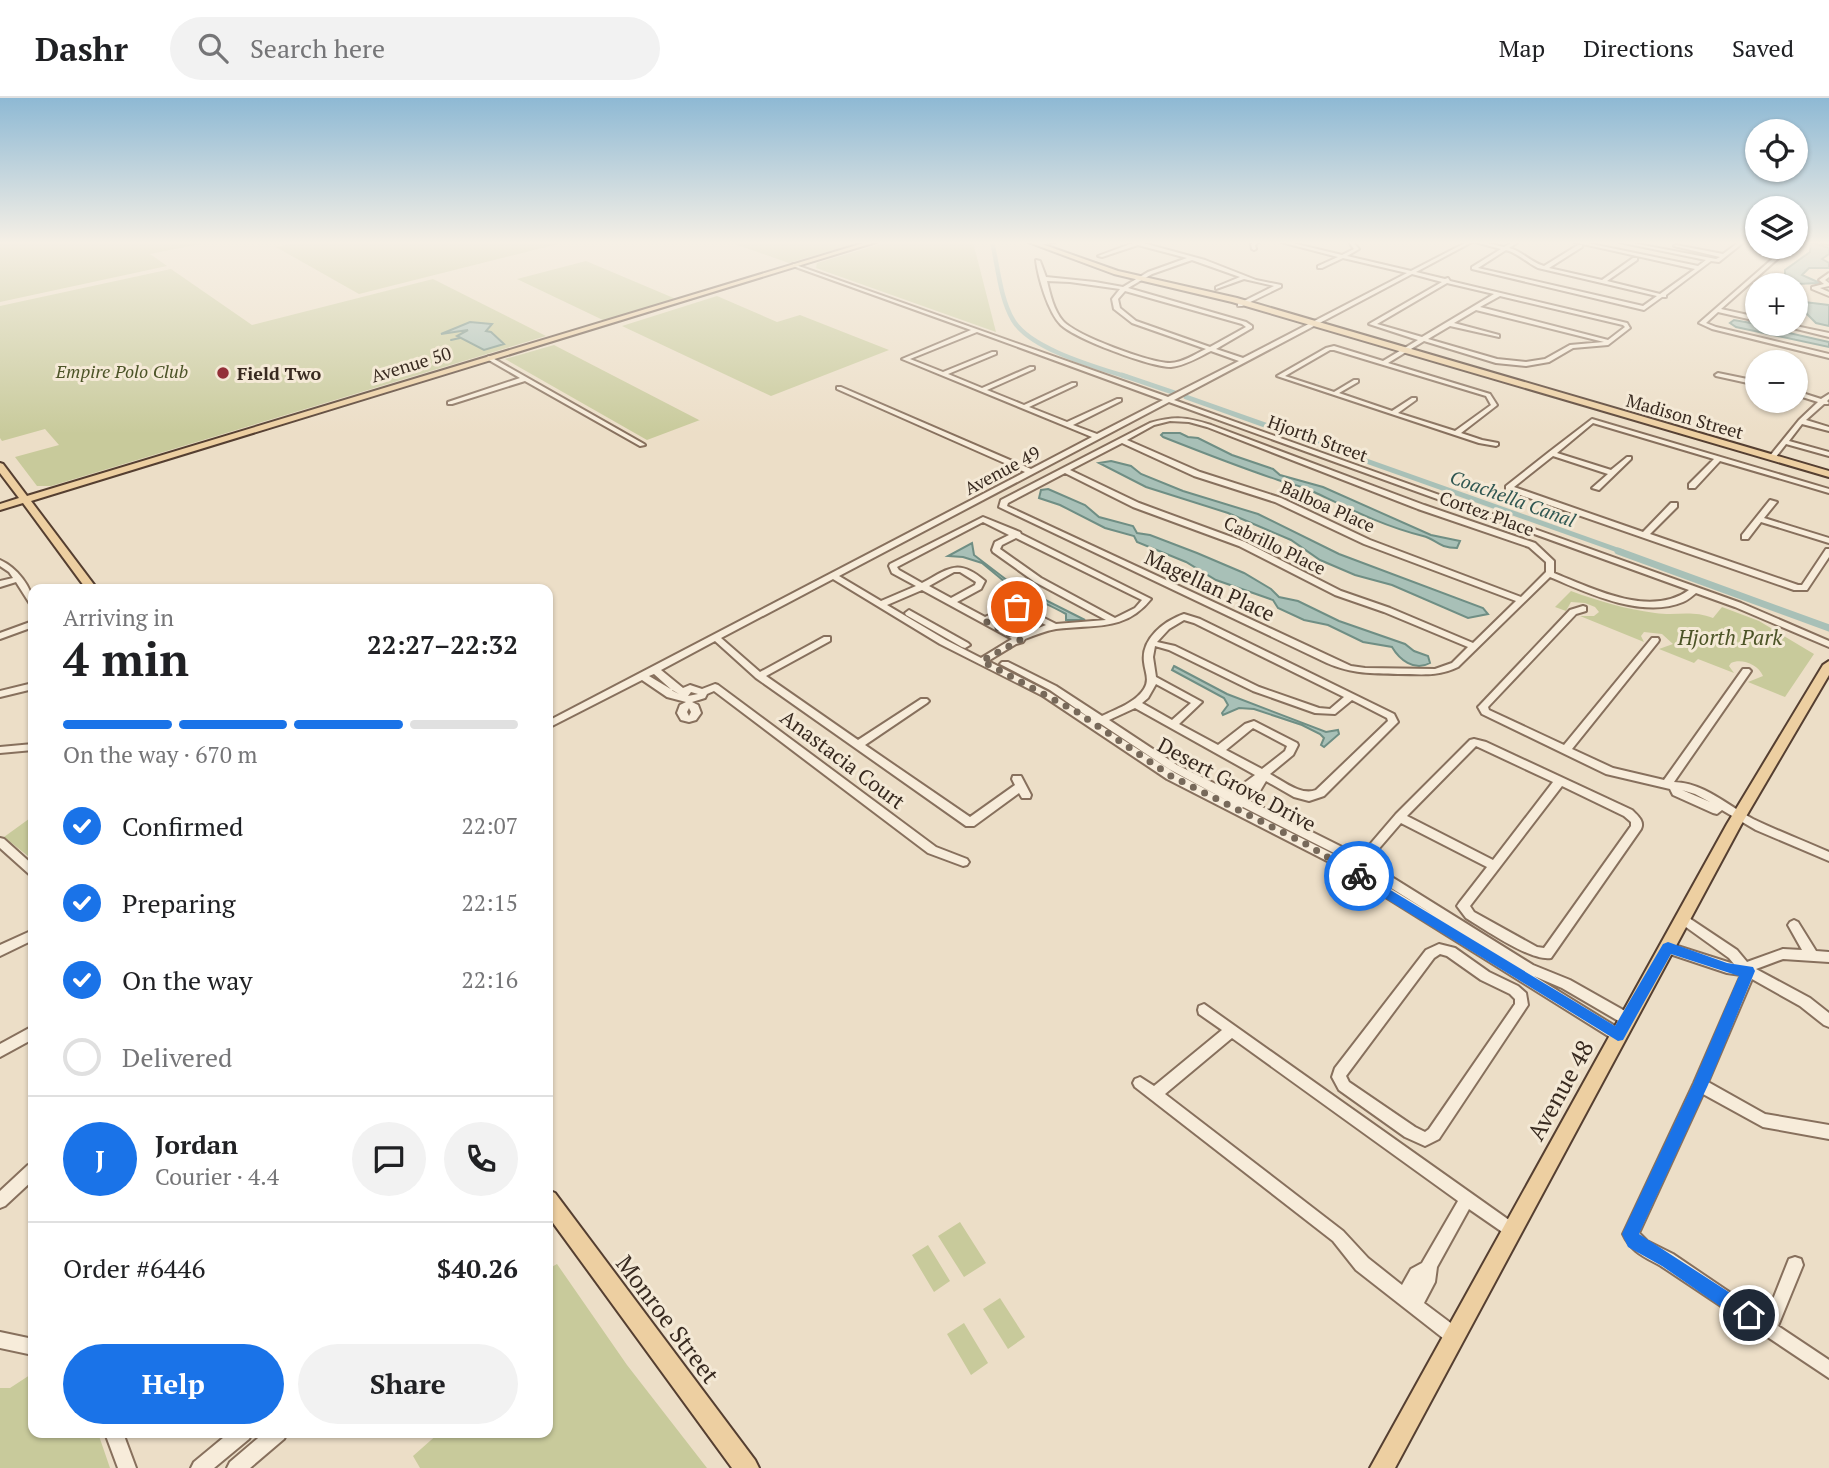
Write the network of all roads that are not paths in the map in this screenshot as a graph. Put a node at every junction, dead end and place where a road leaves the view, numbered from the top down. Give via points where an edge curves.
1 (660, 306) edge
2 (907, 306) edge
3 (1056, 306) edge
4 (1116, 306) edge
5 (1183, 306) edge
6 (1249, 306) edge
7 (1351, 306) edge
8 (1404, 306) edge
9 (1479, 306) edge
10 (1552, 306) edge
11 (1722, 306) edge
12 (1476, 308) junction
13 (1717, 310) junction
14 (1745, 316) edge
15 (1450, 324) junction
16 (1315, 325) junction
17 (1808, 330) edge
18 (975, 331) junction
19 (1829, 335) edge
20 (1497, 336) dead end
21 (1423, 340) junction
22 (1609, 341) junction
23 (1210, 348) junction
24 (1405, 351) junction
25 (994, 353) dead end
26 (1829, 356) edge
27 (489, 358) junction
28 (1247, 360) junction
29 (1385, 362) junction
30 (1032, 368) dead end
31 (943, 374) junction
32 (1718, 375) dead end
33 (525, 379) junction
34 (1745, 379) edge
35 (1356, 381) dead end
36 (852, 383) dead end
37 (1073, 384) dead end
38 (982, 390) junction
39 (1334, 394) junction
40 (1829, 396) edge
41 (1808, 397) edge
42 (1414, 399) dead end
43 (1119, 400) dead end
44 (1170, 400) junction
45 (450, 403) dead end
46 (1825, 403) edge
47 (1024, 407) junction
48 (1393, 413) junction
49 (1801, 421) junction
50 (1068, 425) junction
51 (1663, 426) junction
52 (1829, 429) edge
53 (1456, 434) junction
54 (1098, 437) junction
55 (1650, 438) junction
56 (1122, 440) junction
57 (1785, 442) junction
58 (1496, 443) dead end
59 (642, 445) dead end
60 (1551, 453) junction
61 (1829, 454) edge
62 (1773, 457) junction
63 (1629, 458) dead end
64 (1719, 458) junction
65 (0, 466) edge
66 (1065, 470) junction
67 (1031, 472) junction
68 (1613, 473) junction
69 (1829, 474) edge
70 (1692, 486) dead end
71 (1596, 488) dead end
72 (1829, 491) edge
73 (25, 499) junction
74 (1773, 502) dead end
75 (1674, 505) dead end
76 (0, 507) edge
77 (1759, 519) junction
78 (1017, 534) junction
79 (1644, 536) junction
80 (1745, 537) dead end
81 (1829, 541) edge
82 (1829, 551) edge
83 (0, 562) edge
84 (837, 574) junction
85 (1549, 574) junction
86 (18, 579) junction
87 (0, 584) edge
88 (89, 584) edge
89 (922, 586) junction
90 (1695, 590) junction
91 (28, 594) edge
92 (1522, 600) junction
93 (951, 602) junction
94 (889, 605) junction
95 (1584, 609) dead end
96 (985, 621) junction
97 (1115, 621) junction
98 (28, 626) edge
99 (1054, 626) junction
100 (0, 636) edge
101 (715, 637) junction
102 (827, 639) dead end
103 (1020, 640) junction
104 (1655, 640) dead end
105 (1152, 643) junction
106 (1829, 644) edge
107 (1473, 646) junction
108 (989, 660) junction
109 (1829, 665) edge
110 (654, 669) junction
111 (1746, 671) dead end
112 (642, 676) junction
113 (759, 676) junction
114 (1153, 680) junction
115 (28, 687) edge
116 (0, 694) edge
117 (1350, 696) junction
118 (688, 699) junction
119 (924, 701) dead end
120 (1134, 703) junction
121 (553, 722) edge
122 (1172, 725) junction
123 (1102, 726) junction
124 (858, 744) junction
125 (28, 747) edge
126 (0, 750) edge
127 (1219, 750) junction
128 (1565, 750) junction
129 (1264, 775) junction
130 (1560, 781) junction
131 (1671, 785) junction
132 (1021, 787) dead end
133 (1237, 803) junction
134 (1739, 816) junction
135 (1400, 817) junction
136 (0, 842) edge
137 (1372, 849) dead end
138 (1829, 857) edge
139 (963, 862) dead end
140 (1495, 866) junction
141 (28, 867) edge
142 (1683, 919) junction
143 (1794, 926) dead end
144 (1497, 929) junction
145 (28, 937) edge
146 (1512, 937) junction
147 (1484, 947) junction
148 (1668, 948) junction
149 (0, 951) edge
150 (1811, 954) junction
151 (1498, 956) junction
152 (1829, 957) edge
153 (1469, 966) junction
154 (1748, 971) junction
155 (1485, 976) junction
156 (1204, 1010) dead end
157 (1829, 1021) edge
158 (1623, 1027) junction
159 (1232, 1030) junction
160 (28, 1035) edge
161 (0, 1051) edge
162 (1140, 1083) dead end
163 (1700, 1085) junction
164 (1154, 1094) junction
165 (1829, 1132) edge
166 (28, 1175) edge
167 (1467, 1199) junction
168 (0, 1201) edge
169 (553, 1212) edge
170 (1511, 1230) junction
171 (1795, 1265) dead end
172 (1409, 1301) junction
173 (1769, 1329) junction
174 (1454, 1336) junction
175 (0, 1340) edge
176 (28, 1345) edge
177 (1829, 1370) edge
178 (116, 1438) edge
179 (237, 1438) edge
180 (272, 1438) edge
181 (127, 1468) edge
182 (200, 1468) edge
183 (236, 1468) edge
184 (747, 1468) edge
185 (1382, 1468) edge

1 - 27 main road, Avenue 50
2 - 18 street, Hjorth Street
3 - 23 street via 1064,326 1155,362 1173,365
4 - 23 street via 1125,317 1145,327
5 - 23 street via 1249,326
6 - 16 main road, Madison Street
7 - 16 street, Avenue 49
8 - 21 street via 1372,324
9 - 12 street
10 - 22 street via 1628,327
11 - 13 street
12 - 15 street
12 - 22 street
13 - 14 street
13 - 26 street via 1704,325
15 - 20 street
15 - 21 street
16 - 24 main road, Madison Street
16 - 28 street, Avenue 49
17 - 19 street
18 - 31 street via 905,359
18 - 44 street, Hjorth Street
21 - 22 street via 1526,364 1547,361 1572,346
21 - 24 street
23 - 28 street
24 - 29 street
24 - 51 main road, Madison Street
25 - 31 street
27 - 33 street
27 - 73 main road, Avenue 50
28 - 44 street, Avenue 49
29 - 39 street via 1334,348 1280,376
29 - 53 street via 1492,399 1494,405
30 - 38 street
31 - 38 street
32 - 34 street
33 - 45 street
33 - 59 street
35 - 39 street
36 - 67 street via 839,388
37 - 47 street
38 - 47 street
39 - 48 street
40 - 46 street
41 - 46 street
42 - 48 street
43 - 50 street
44 - 54 street, Avenue 49
44 - 90 street, Hjorth Street
46 - 49 street
47 - 50 street
48 - 53 street
49 - 52 street
49 - 57 street
50 - 54 street
51 - 55 street
51 - 62 main road, Madison Street
53 - 58 street
54 - 67 street, Avenue 49
55 - 60 street via 1592,421
55 - 64 street
56 - 66 street
56 - 85 street, Cortez Place via 1156,423 1178,419 1209,426 1520,540 1547,556
56 - 92 street, Balboa Place via 1197,474 1278,500 1367,542
57 - 61 street
57 - 62 street
60 - 68 street
60 - 79 street via 1509,488
62 - 69 main road, Madison Street
63 - 68 street
64 - 70 street
64 - 72 street
65 - 73 main road
66 - 107 street, Cabrillo Place via 1136,505 1242,544 1338,593
66 - 107 street, Magellan Place via 1004,502 1003,507 1346,669 1422,674 1445,670
67 - 84 street, Avenue 49
68 - 71 street
73 - 76 main road, Avenue 50
73 - 88 main road
74 - 77 street
75 - 79 street
77 - 80 street
77 - 81 street
78 - 89 street via 983,519 893,566
78 - 97 street via 998,544 996,550 1038,580
78 - 97 street via 1147,599
79 - 82 street via 1797,588 1804,588
83 - 86 street
84 - 94 street, Desert Grove Drive
84 - 101 street, Avenue 49
85 - 90 street via 1606,596 1653,604 1676,603
85 - 92 street, Magellan Place
86 - 87 street
86 - 91 street
89 - 93 street
89 - 93 street via 958,569 981,581
89 - 94 street
90 - 106 street, Hjorth Street
92 - 107 street, Magellan Place
93 - 96 street
94 - 108 street, Desert Grove Drive via 943,642
95 - 128 street via 1573,612 1483,707
96 - 99 street via 1014,606
96 - 103 street
97 - 99 street
98 - 100 street
99 - 103 street
101 - 110 street, Avenue 49
101 - 113 street
102 - 113 street
103 - 108 street via 1008,647 1006,654
104 - 128 street
105 - 114 street via 1148,658
105 - 117 street via 1318,712 1332,712
105 - 117 street via 1184,617 1191,618
108 - 123 street, Desert Grove Drive
109 - 134 main road, Avenue 48
110 - 112 street, Avenue 49
110 - 118 street
111 - 131 street
112 - 118 street via 673,697
112 - 121 street, Avenue 49
113 - 124 street
114 - 120 street
114 - 122 street via 1197,702
115 - 116 street
117 - 129 street via 1386,713 1393,722 1316,796 1304,797
118 - 139 street, Anastacia Court via 715,687 932,850
119 - 124 street
120 - 122 street
120 - 123 street via 1120,719
122 - 127 street
123 - 133 street, Desert Grove Drive via 1171,776
124 - 132 street via 970,823
125 - 126 street
127 - 129 street
127 - 129 street via 1254,724 1292,743 1293,750
128 - 131 street via 1611,771
129 - 133 street via 1253,793
130 - 135 street via 1471,743
130 - 140 street
130 - 146 street via 1628,813 1637,827 1550,951 1539,954
131 - 134 street via 1690,798
133 - 147 street, Desert Grove Drive
134 - 138 street
134 - 142 main road, Avenue 48
135 - 137 street
135 - 140 street
136 - 141 street
140 - 144 street via 1463,906 1467,913
142 - 148 main road, Avenue 48
142 - 154 street via 1733,954
143 - 150 street
144 - 146 street
144 - 147 street
145 - 149 street
146 - 151 street
147 - 151 street, Desert Grove Drive
147 - 153 street
148 - 154 street
148 - 158 main road, Avenue 48
150 - 152 street
150 - 154 street via 1783,954 1752,965
151 - 155 street
151 - 158 street, Desert Grove Drive
153 - 155 street
153 - 155 street via 1451,952 1434,950 1340,1072 1344,1086 1420,1138 1434,1134 1522,1005 1514,990
154 - 157 street via 1805,1002
154 - 163 street
156 - 159 street
158 - 170 main road, Avenue 48
159 - 164 street
159 - 167 street
160 - 161 street
162 - 164 street
163 - 165 street via 1763,1120
163 - 173 street via 1631,1234 1634,1241
164 - 172 street via 1338,1236 1362,1264
166 - 168 street
167 - 170 street
167 - 172 street via 1427,1269 1427,1282
169 - 184 main road, Monroe Street
170 - 174 main road, Avenue 48
171 - 173 street
172 - 174 street
173 - 177 street
174 - 185 main road, Avenue 48
175 - 176 street
178 - 181 street
179 - 182 street
180 - 183 street

